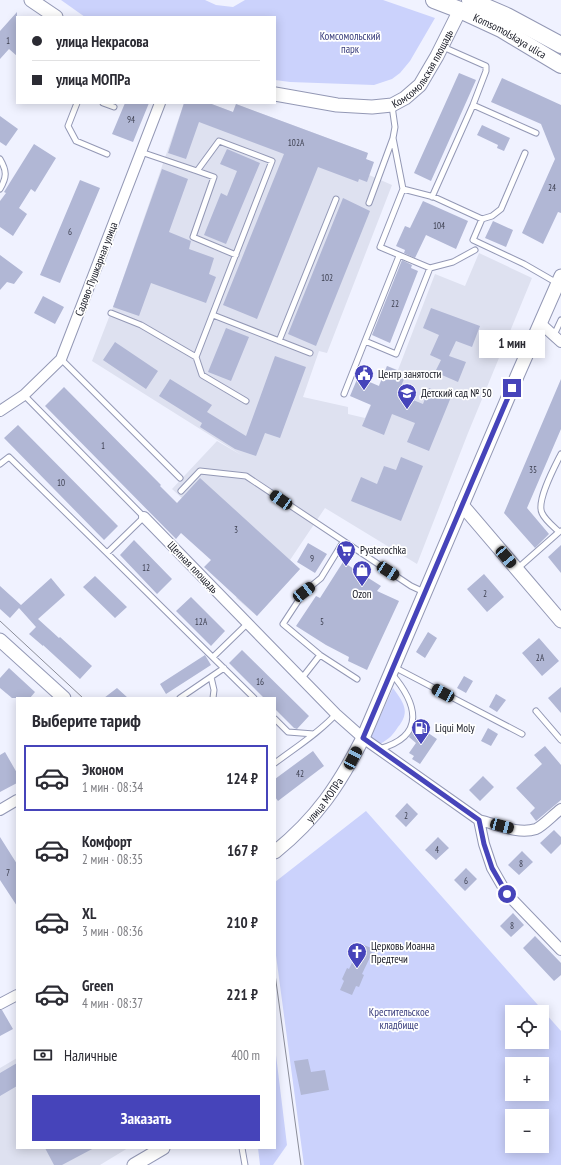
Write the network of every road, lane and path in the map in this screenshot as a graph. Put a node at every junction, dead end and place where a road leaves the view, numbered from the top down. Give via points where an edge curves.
1 (31, 0) edge
2 (434, 0) edge
3 (465, 5) edge
4 (55, 16) edge
5 (561, 45) edge
6 (442, 47) junction
7 (561, 64) edge
8 (276, 94) edge
9 (77, 104) edge
10 (106, 104) edge
11 (160, 104) edge
12 (392, 105) junction
13 (473, 105) junction
14 (114, 107) dead end
15 (536, 133) dead end
16 (393, 138) junction
17 (141, 152) junction
18 (525, 153) dead end
19 (107, 154) dead end
20 (0, 159) edge
21 (197, 171) junction
22 (402, 189) junction
23 (0, 190) edge
24 (432, 197) junction
25 (336, 199) dead end
26 (369, 202) dead end
27 (482, 219) junction
28 (475, 250) dead end
29 (236, 255) junction
30 (400, 256) junction
31 (430, 268) junction
32 (559, 280) edge
33 (111, 312) dead end
34 (212, 315) junction
35 (561, 320) edge
36 (540, 323) junction
37 (557, 338) edge
38 (279, 341) junction
39 (365, 341) junction
40 (310, 353) dead end
41 (196, 358) junction
42 (61, 360) junction
43 (344, 394) dead end
44 (24, 395) junction
45 (246, 401) dead end
46 (0, 412) edge
47 (561, 454) edge
48 (0, 464) edge
49 (180, 478) dead end
50 (181, 491) dead end
51 (462, 505) junction
52 (144, 517) junction
53 (560, 531) edge
54 (343, 542) junction
55 (107, 553) junction
56 (516, 569) junction
57 (425, 592) junction
58 (561, 622) edge
59 (247, 624) junction
60 (0, 640) edge
61 (320, 655) junction
62 (213, 657) junction
63 (224, 668) junction
64 (393, 670) junction
65 (211, 677) junction
66 (302, 678) junction
67 (357, 679) dead end
68 (63, 697) edge
69 (181, 697) edge
70 (213, 697) edge
71 (253, 697) edge
72 (536, 711) dead end
73 (336, 714) junction
74 (276, 720) edge
75 (314, 734) junction
76 (522, 734) dead end
77 (363, 738) junction
78 (561, 740) edge
79 (378, 749) junction
80 (276, 762) edge
81 (16, 801) edge
82 (561, 809) edge
83 (0, 810) edge
84 (479, 820) junction
85 (276, 851) edge
86 (561, 950) edge
87 (16, 995) edge
88 (0, 1004) edge
89 (161, 1149) edge
90 (242, 1149) edge
91 (134, 1165) edge
92 (245, 1165) edge

1 - 4 street
2 - 3 main road, Komsomolskaya ulica
3 - 5 main road, Komsomolskaya ulica via 507,16
3 - 6 street, Комсомольская площадь
3 - 7 main road, Komsomolskaya ulica
6 - 12 street, Комсомольская площадь via 420,85
6 - 13 lane via 486,66 485,76
8 - 12 street, Комсомольская площадь via 337,105
9 - 19 lane via 68,126 76,141
10 - 14 lane
11 - 17 street, Садово-Пушкарная улица
12 - 16 lane via 395,127
13 - 15 lane
13 - 24 lane
16 - 22 lane
16 - 26 lane
17 - 21 lane
17 - 42 street, Садово-Пушкарная улица
18 - 27 lane via 501,210
20 - 23 lane via 6,169
21 - 29 lane via 214,178 194,237
21 - 29 lane via 219,141 272,161
22 - 24 lane
22 - 30 lane via 380,247
24 - 27 lane
25 - 38 lane
27 - 32 lane via 473,240
28 - 31 lane via 453,262
29 - 34 lane
30 - 31 lane
30 - 39 lane
31 - 39 lane via 396,354
32 - 36 street, улица МОПРа
33 - 41 lane via 141,325
34 - 38 lane
34 - 41 lane
35 - 37 lane
36 - 37 street
36 - 51 street, улица МОПРа
38 - 40 lane
39 - 43 lane
41 - 45 lane via 202,375
42 - 44 street, Садово-Пушкарная улица
42 - 49 lane
44 - 46 street, Садово-Пушкарная улица
44 - 52 lane, Щепная площадь
47 - 53 lane via 541,503 542,513
48 - 55 lane via 9,457
50 - 54 lane via 200,471 246,476
51 - 56 street
51 - 57 street, улица МОПРа
52 - 55 lane
52 - 59 street, Щепная площадь
53 - 56 lane
54 - 57 lane via 411,586
54 - 61 lane via 320,578 304,592 283,624
55 - 62 lane
56 - 58 street
57 - 64 street, улица МОПРа
59 - 62 lane
59 - 66 street, Щепная площадь
60 - 68 street
61 - 66 lane
61 - 67 lane
62 - 63 lane
63 - 65 lane
63 - 71 lane
64 - 76 lane
64 - 77 street, улица МОПРа
64 - 79 lane via 410,700 412,724 403,738 393,745
65 - 69 lane
65 - 70 lane
66 - 73 street, Щепная площадь
72 - 78 lane
73 - 75 lane
73 - 77 street, Щепная площадь
74 - 75 lane via 288,732
75 - 80 lane
77 - 79 street, Щепная площадь
77 - 85 street, улица МОПРа via 330,796 310,821
79 - 84 street, Щепная площадь
81 - 83 street
82 - 84 street via 537,828 526,830
84 - 86 street via 492,868 507,894
87 - 88 street
89 - 91 street
90 - 92 lane

